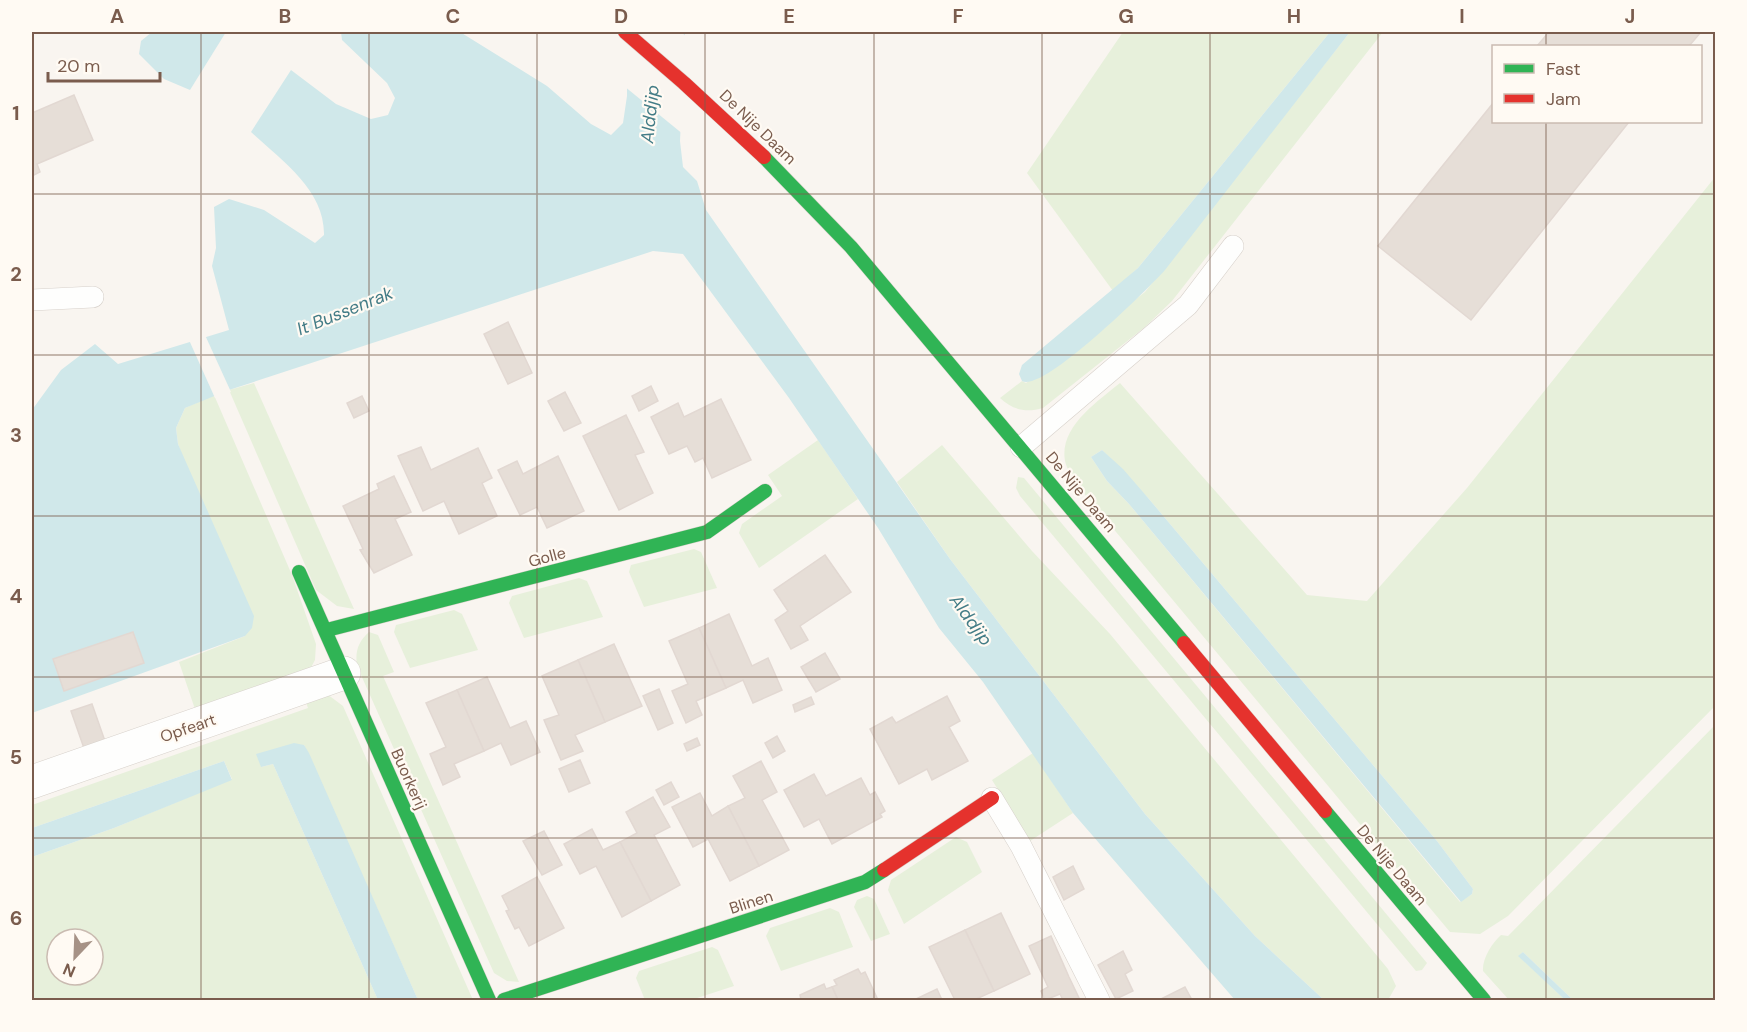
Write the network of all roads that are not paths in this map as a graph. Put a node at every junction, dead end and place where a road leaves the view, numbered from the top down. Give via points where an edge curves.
1 (625, 32) edge
2 (1233, 246) dead end
3 (93, 297) dead end
4 (32, 300) edge
5 (1021, 447) junction
6 (765, 491) dead end
7 (299, 572) dead end
8 (327, 630) junction
9 (344, 673) junction
10 (32, 782) edge
11 (992, 798) joint
12 (489, 1000) edge
13 (504, 1000) edge
14 (1099, 1000) edge
15 (1484, 1000) edge

1 - 5 street, De Nije Daam via 696,90 779,169 852,247
2 - 5 lane via 1188,305
3 - 4 lane
5 - 15 street, De Nije Daam
6 - 8 street, Golle via 702,534
7 - 8 street, Buorkerij
8 - 9 street, Buorkerij
9 - 10 street, Opfeart
9 - 12 street, Buorkerij
11 - 13 street, Blinen via 865,882
11 - 14 lane via 1021,846

